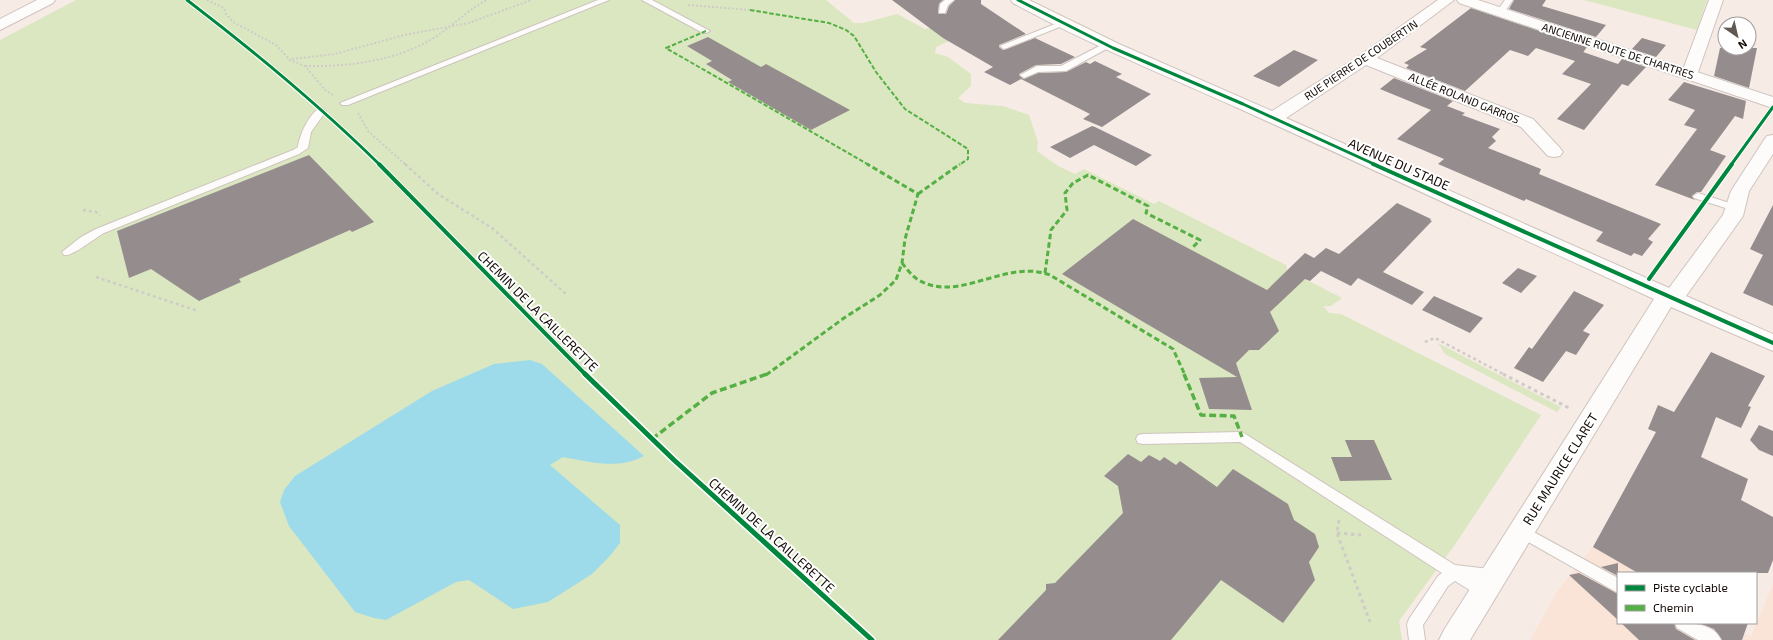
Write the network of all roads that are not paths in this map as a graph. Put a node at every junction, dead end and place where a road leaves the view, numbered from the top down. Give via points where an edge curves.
1 (20, 0) edge
2 (48, 0) edge
3 (605, 0) edge
4 (950, 0) edge
5 (1018, 0) edge
6 (1447, 0) edge
7 (1464, 0) edge
8 (1716, 0) edge
9 (648, 1) edge
10 (1504, 6) edge
11 (0, 11) edge
12 (942, 11) dead end
13 (17, 16) junction
14 (1063, 24) junction
15 (0, 25) edge
16 (0, 30) edge
17 (706, 31) dead end
18 (1107, 45) junction
19 (1004, 46) dead end
20 (1365, 59) junction
21 (1024, 75) dead end
22 (1689, 75) junction
23 (345, 103) road end
24 (1773, 103) edge
25 (321, 111) dead end
26 (1274, 118) junction
27 (1773, 140) edge
28 (1554, 152) dead end
29 (1698, 196) dead end
30 (1735, 208) junction
31 (68, 252) dead end
32 (1669, 298) junction
33 (1773, 343) edge
34 (1143, 439) dead end
35 (1521, 531) junction
36 (1453, 574) junction
37 (1488, 584) junction
38 (1617, 585) edge
39 (1685, 624) edge
40 (1417, 640) edge
41 (1454, 640) edge
42 (1713, 640) edge

1 - 11 street
2 - 13 street
3 - 23 lane
4 - 12 lane via 944,4
5 - 14 street, AVENUE DU STADE
6 - 20 street, RUE PIERRE DE COUBERTIN
7 - 10 street, ANCIENNE ROUTE DE CHARTRES
8 - 22 street
9 - 17 lane
10 - 22 street, ANCIENNE ROUTE DE CHARTRES
13 - 15 street
13 - 16 street
14 - 18 street, AVENUE DU STADE
14 - 19 lane
18 - 21 lane via 1063,69 1037,69
18 - 26 street, AVENUE DU STADE
20 - 26 street, RUE PIERRE DE COUBERTIN
20 - 28 street, ALLÉE ROLAND GARROS via 1528,124
22 - 24 street, ANCIENNE ROUTE DE CHARTRES
25 - 31 lane via 303,138 303,148 296,152 100,231
26 - 32 street, AVENUE DU STADE
27 - 30 street, RUE MAURICE CLARET via 1740,192
29 - 30 lane
30 - 32 street, RUE MAURICE CLARET via 1733,216
32 - 33 street, AVENUE DU STADE
32 - 35 street, RUE MAURICE CLARET
34 - 36 lane via 1242,437
35 - 37 street, RUE MAURICE CLARET
35 - 38 lane
36 - 37 lane via 1456,572
36 - 40 lane via 1443,581 1415,624
37 - 41 street, RUE MAURICE CLARET
39 - 42 lane

